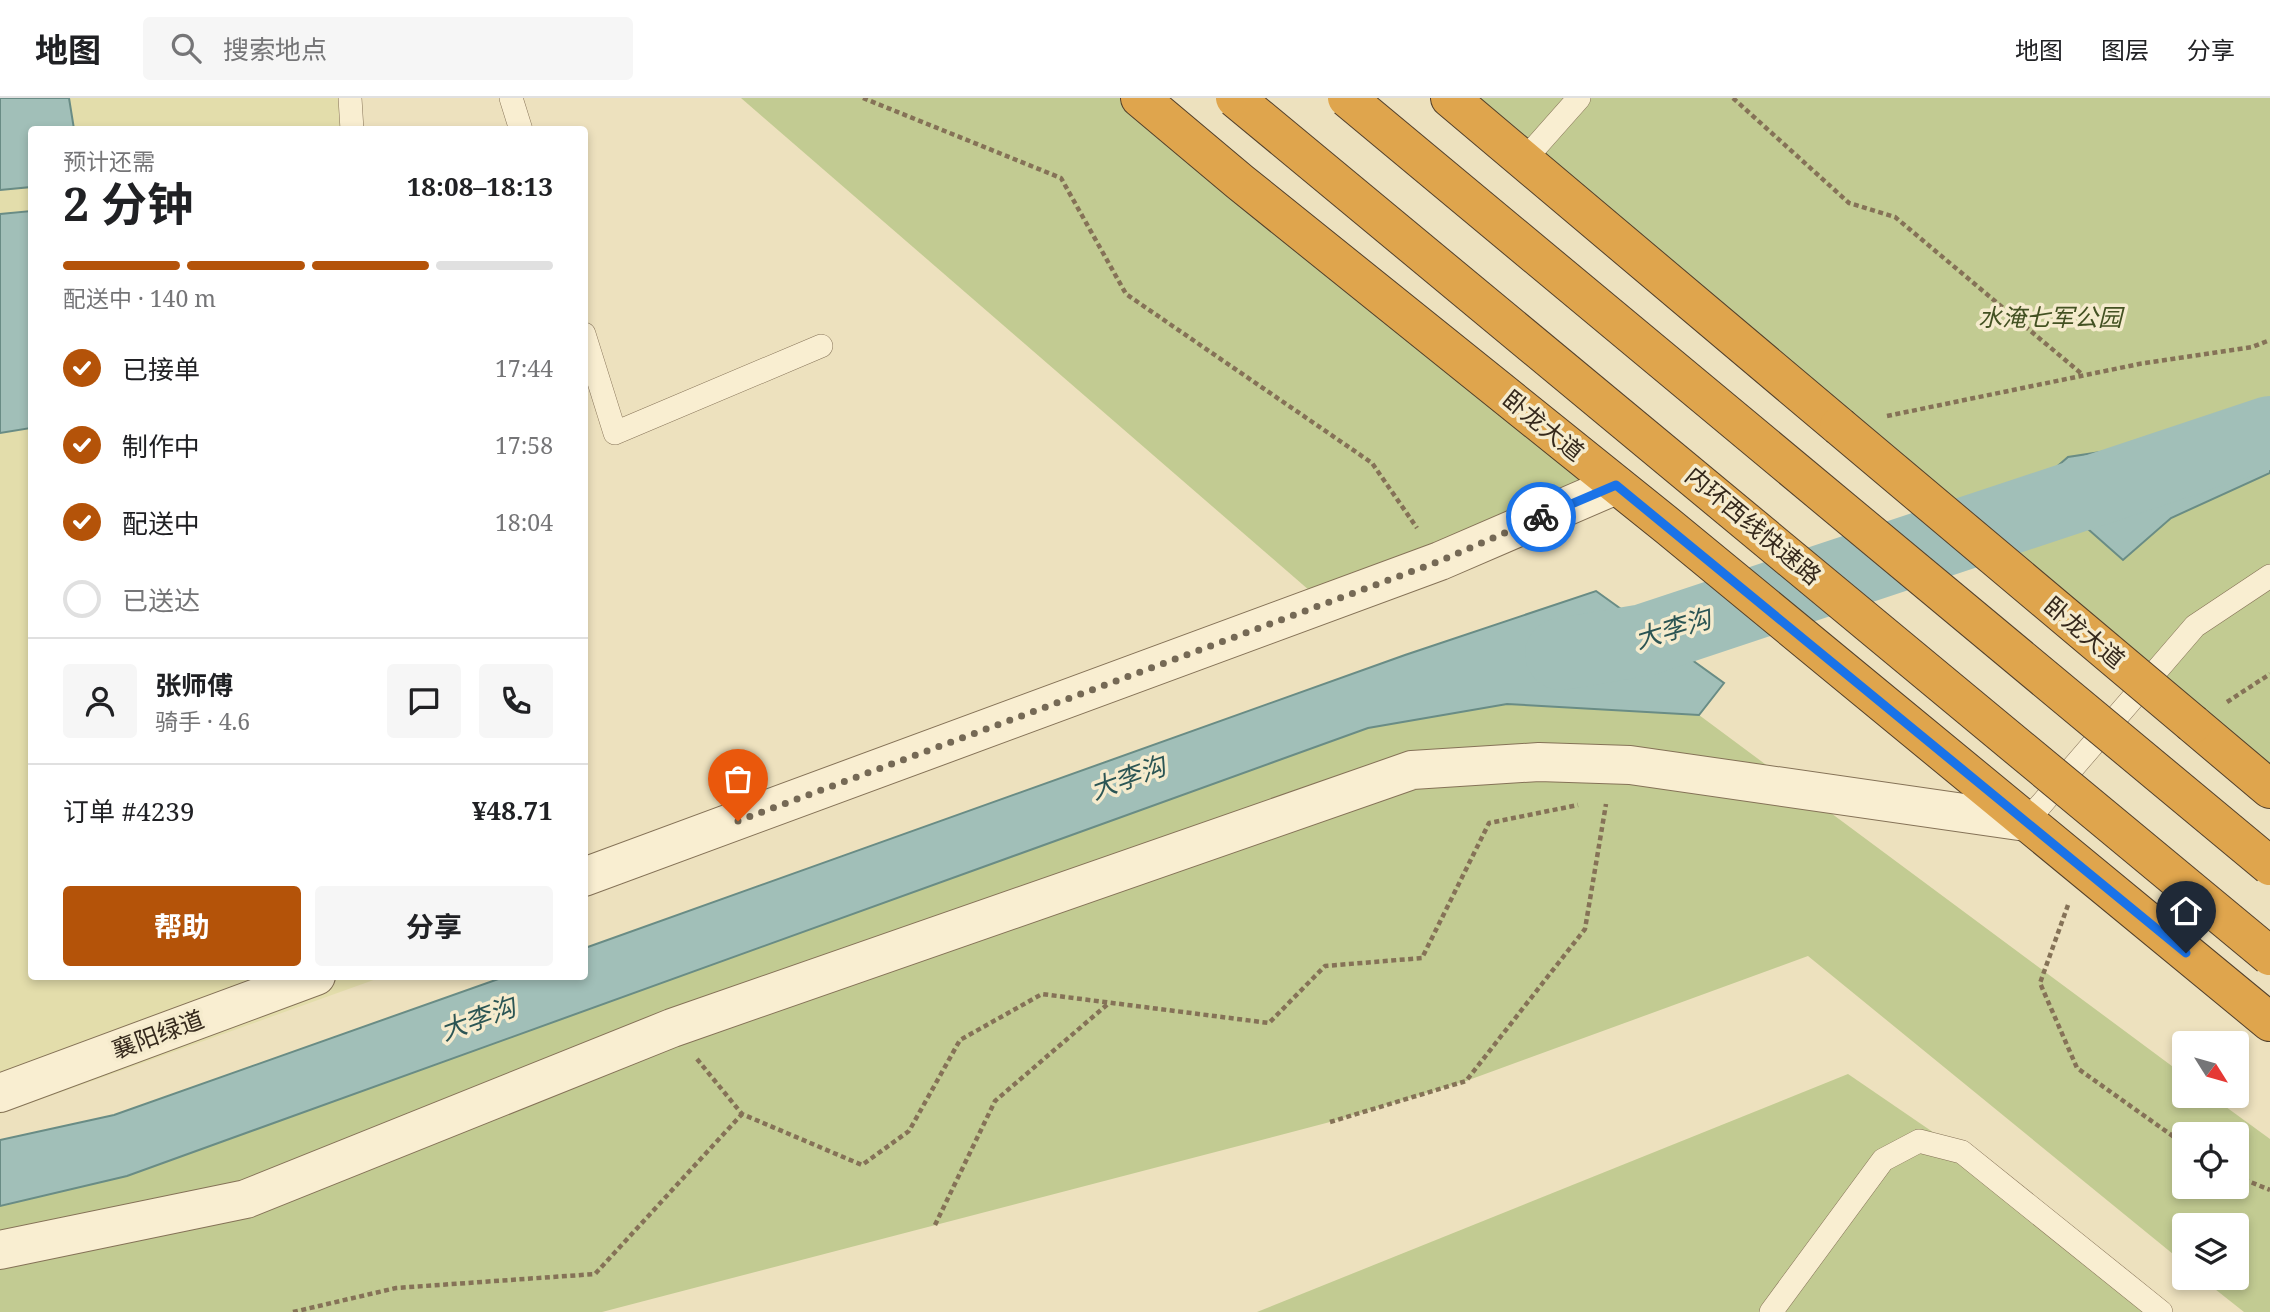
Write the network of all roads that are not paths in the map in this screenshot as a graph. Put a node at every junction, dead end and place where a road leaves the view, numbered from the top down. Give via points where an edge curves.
1 (350, 98) edge
2 (510, 98) edge
3 (1140, 98) edge
4 (1235, 98) edge
5 (1347, 98) edge
6 (1450, 98) edge
7 (1578, 98) edge
8 (352, 126) edge
9 (520, 126) edge
10 (1524, 160) junction
11 (821, 346) dead end
12 (588, 347) edge
13 (1616, 485) junction
14 (2270, 576) edge
15 (2270, 789) edge
16 (2025, 822) junction
17 (2270, 866) edge
18 (588, 876) edge
19 (2270, 956) edge
20 (305, 980) edge
21 (2270, 1022) edge
22 (0, 1093) edge
23 (0, 1250) edge
24 (1771, 1312) edge
25 (2161, 1312) edge

1 - 8 lane
2 - 9 lane
3 - 13 highway, 卧龙大道
4 - 19 highway, 内环西线快速路, bridge
5 - 17 highway, bridge
6 - 10 highway, 卧龙大道
7 - 10 lane
10 - 15 highway, 卧龙大道, bridge
11 - 12 lane via 615,433
13 - 16 highway, 卧龙大道
13 - 18 street via 1440,561
14 - 16 lane via 2194,626
16 - 21 highway, 卧龙大道
16 - 23 street via 1630,765 1539,762 1412,770 672,1028 246,1199
20 - 22 street, 襄阳绿道
24 - 25 lane via 1883,1160 1919,1141 1962,1152

